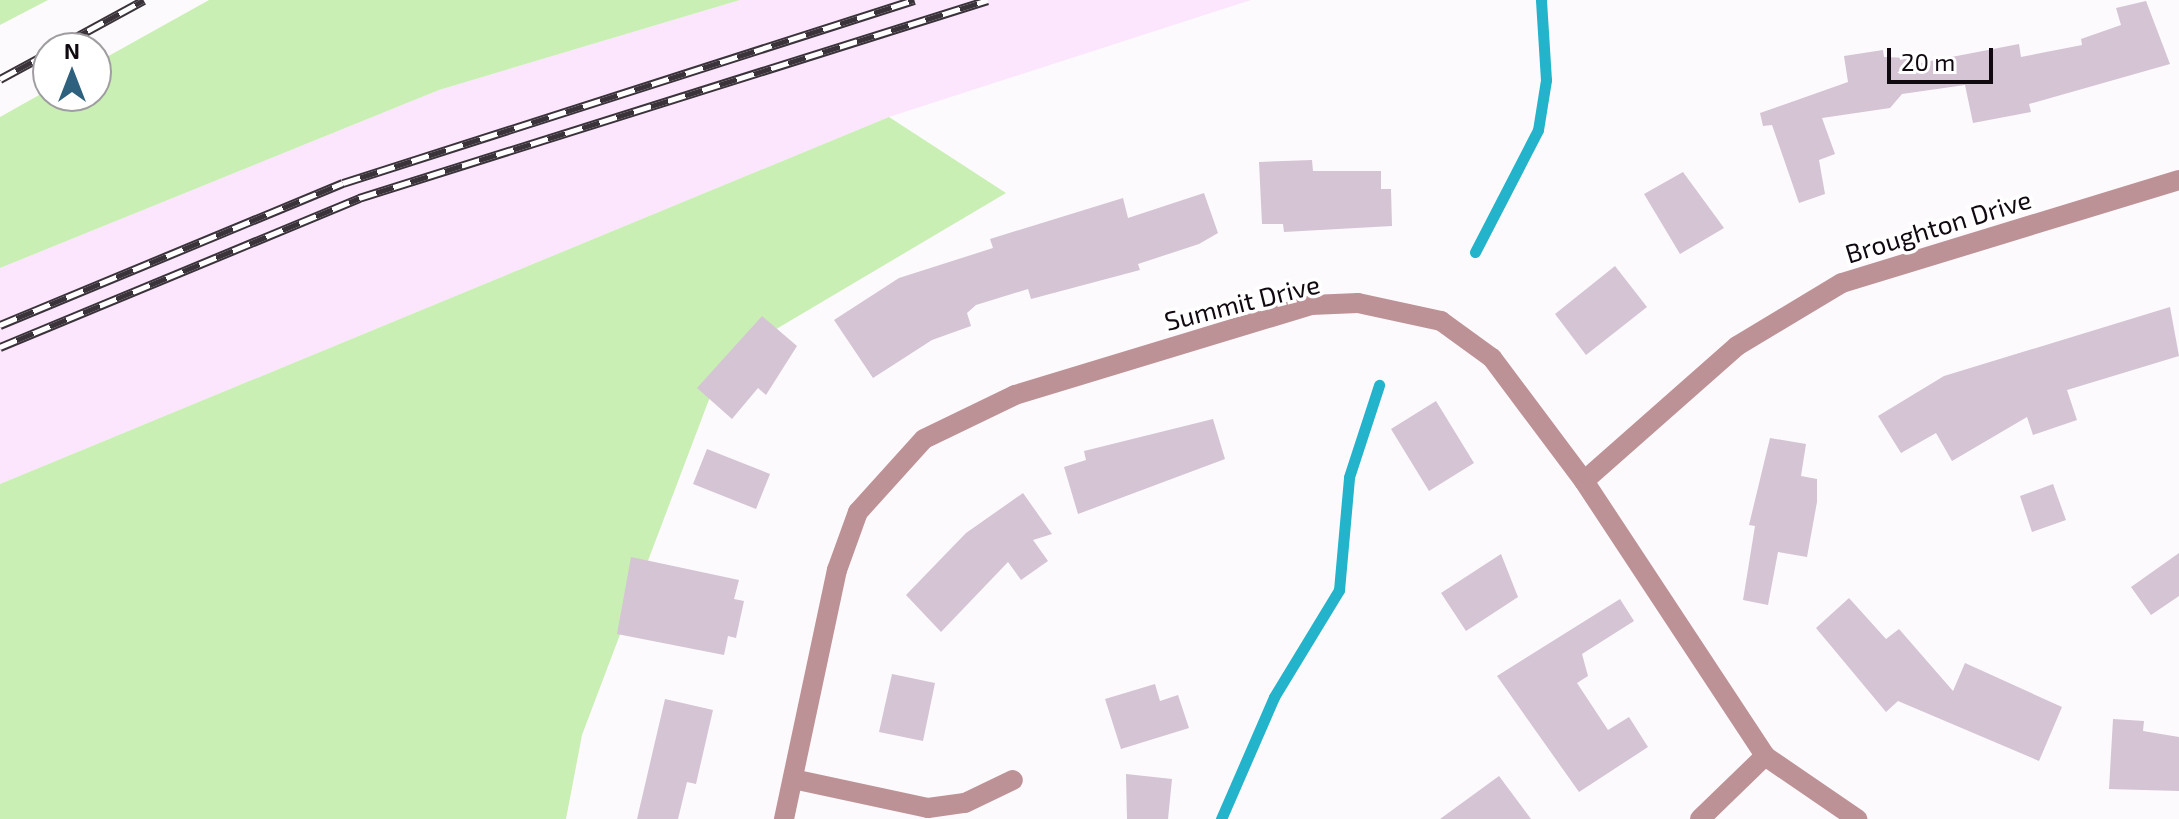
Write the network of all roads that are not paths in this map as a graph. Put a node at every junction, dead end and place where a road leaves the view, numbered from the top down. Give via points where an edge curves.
1 (2179, 180) edge
2 (1584, 481) junction
3 (1765, 756) junction
4 (793, 779) junction
5 (1013, 780) dead end
6 (784, 819) edge
7 (1700, 819) edge
8 (1857, 819) edge

1 - 2 street, Broughton Drive via 1842,283 1737,346
2 - 3 street, Summit Drive
2 - 4 street, Summit Drive via 1492,358 1441,321 1407,310 1311,305 1015,395 924,439 858,512 837,570
3 - 7 street
3 - 8 street, Summit Drive
4 - 5 street via 928,808 965,803
4 - 6 street, Summit Drive

